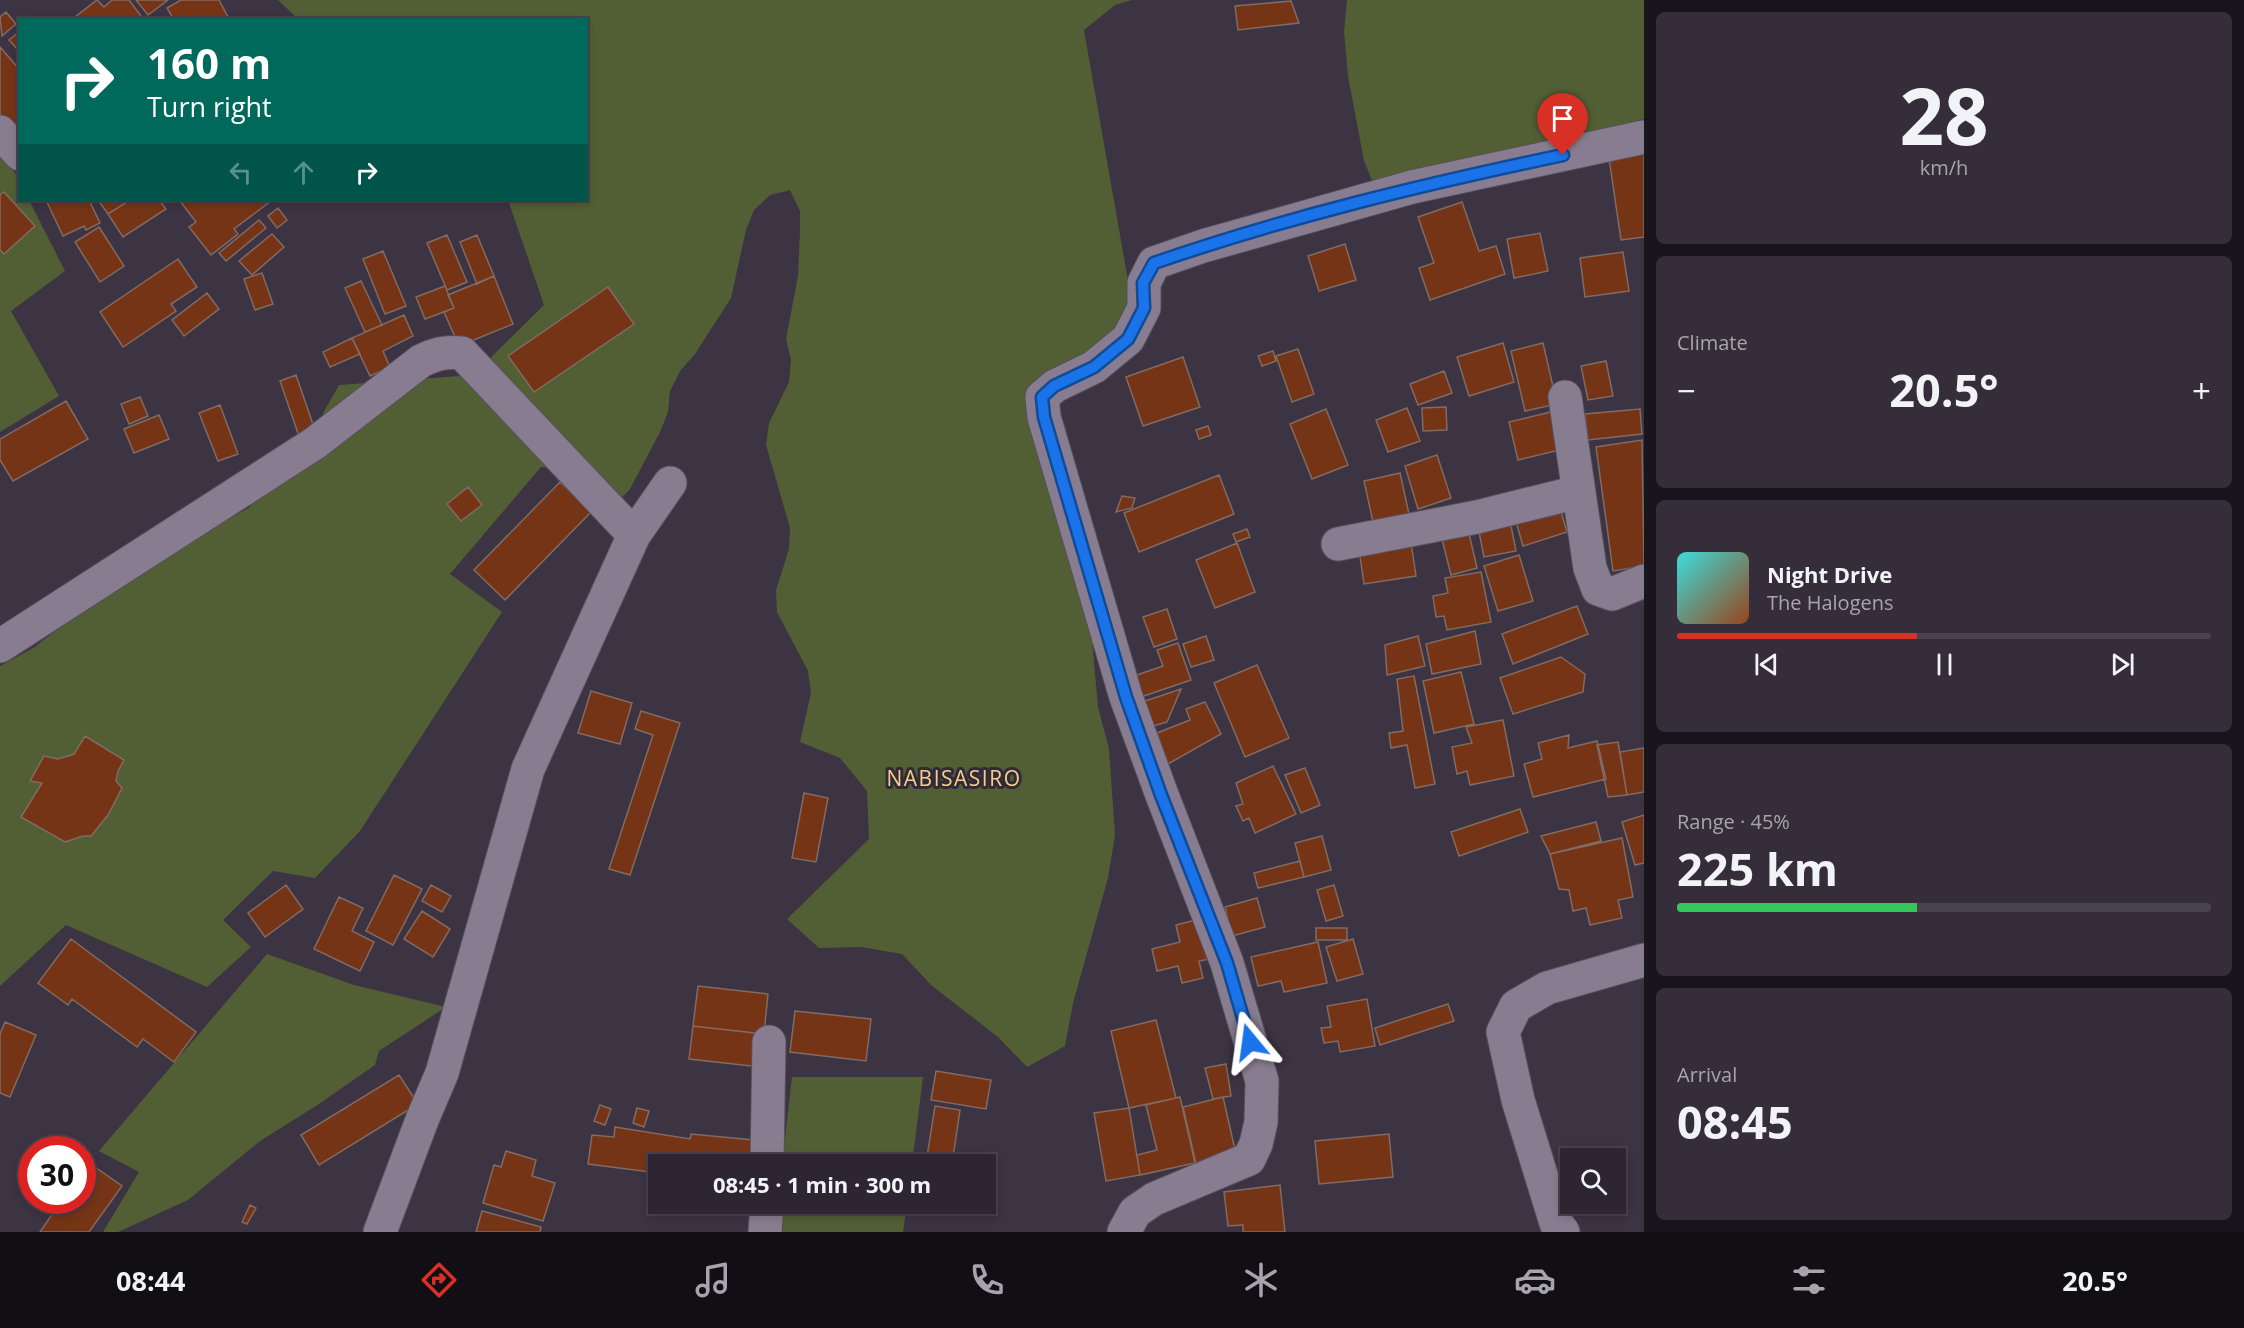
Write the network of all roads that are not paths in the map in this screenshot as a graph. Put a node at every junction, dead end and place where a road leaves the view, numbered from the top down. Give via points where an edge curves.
1 (0, 132) edge
2 (1644, 137) edge
3 (18, 152) edge
4 (1565, 397) dead end
5 (670, 483) dead end
6 (1578, 492) junction
7 (634, 535) junction
8 (1338, 544) dead end
9 (1644, 580) edge
10 (0, 646) edge
11 (1644, 960) edge
12 (769, 1042) dead end
13 (767, 1154) edge
14 (766, 1214) edge
15 (380, 1232) edge
16 (765, 1232) edge
17 (1124, 1232) edge
18 (1563, 1232) edge

1 - 3 street
2 - 17 street via 1412,187 1154,263 1143,283 1144,308 1128,339 1094,367 1054,386 1042,397 1044,417 1126,697 1227,963 1262,1081 1261,1122 1249,1158 1154,1199 1135,1212
4 - 6 street
5 - 7 street
6 - 8 street via 1477,517
6 - 9 street via 1590,568 1598,589 1612,594
7 - 10 street via 462,353 447,351 421,361 315,443
7 - 15 street via 528,769 442,1073
11 - 18 street via 1547,988 1516,1006 1503,1032 1518,1100 1556,1223
12 - 13 street
14 - 16 street

